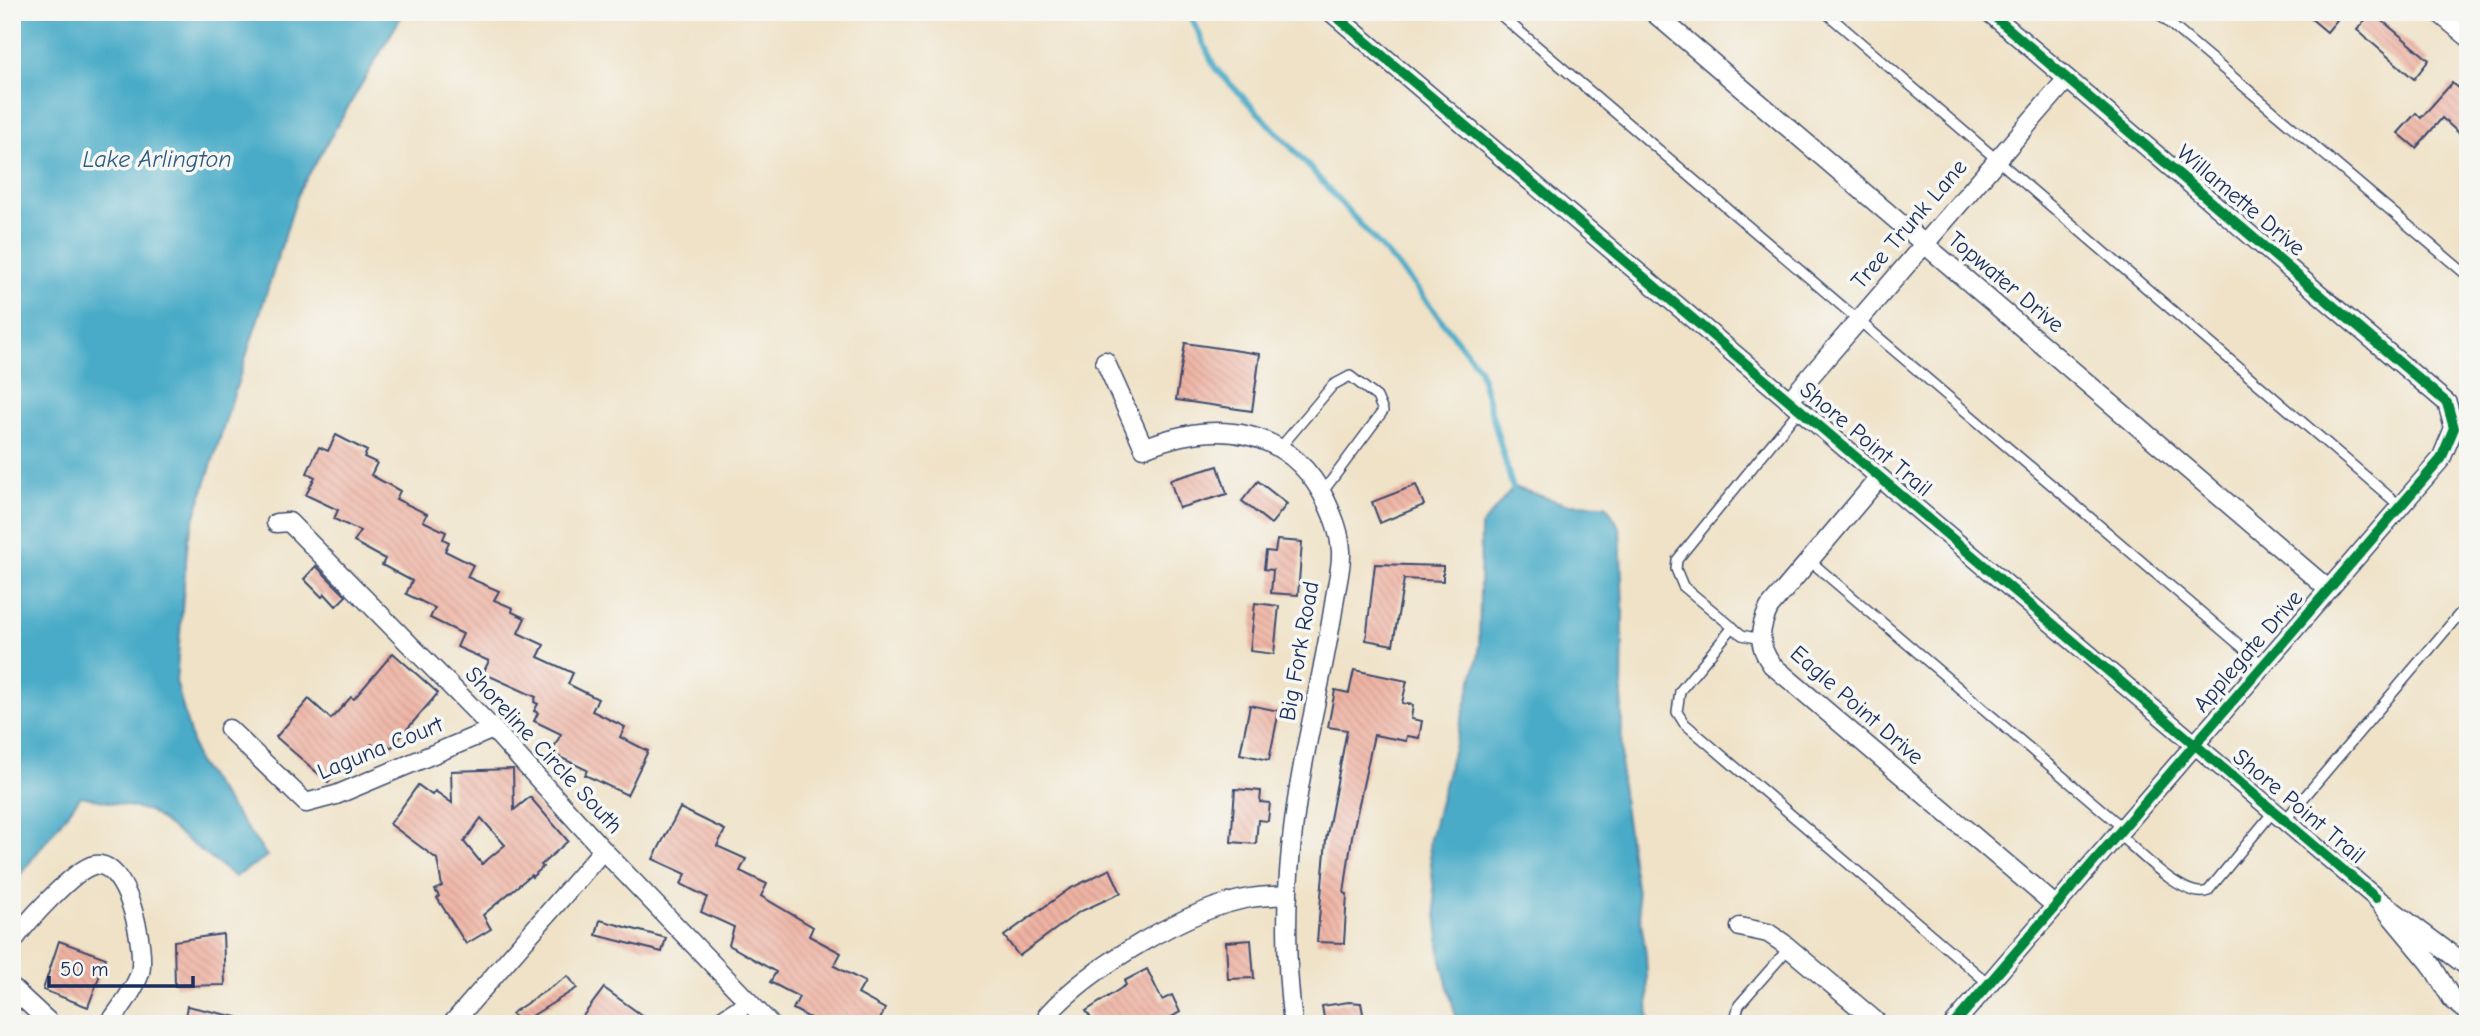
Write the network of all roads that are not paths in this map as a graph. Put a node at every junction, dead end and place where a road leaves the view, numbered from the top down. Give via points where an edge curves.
1 (1331, 12) edge
2 (1497, 12) edge
3 (1653, 12) edge
4 (1825, 12) edge
5 (1989, 12) edge
6 (2156, 12) edge
7 (2438, 12) edge
8 (2468, 37) edge
9 (2067, 79) junction
10 (1997, 160) junction
11 (1924, 244) junction
12 (2468, 276) edge
13 (1858, 320) junction
14 (1105, 361) dead end
15 (1794, 405) junction
16 (2461, 428) edge
17 (1279, 449) junction
18 (1879, 478) junction
19 (1322, 493) junction
20 (2400, 506) junction
21 (276, 523) dead end
22 (1809, 560) junction
23 (2328, 589) junction
24 (2468, 604) edge
25 (1733, 628) junction
26 (1760, 639) junction
27 (2263, 665) junction
28 (229, 729) dead end
29 (493, 729) junction
30 (2194, 745) junction
31 (2279, 816) junction
32 (2121, 831) junction
33 (603, 850) junction
34 (1287, 895) junction
35 (2376, 898) junction
36 (2056, 906) junction
37 (1740, 927) dead end
38 (12, 943) edge
39 (1789, 948) junction
40 (2468, 967) edge
41 (1989, 984) junction
42 (12, 988) edge
43 (749, 1002) junction
44 (2468, 1012) edge
45 (1050, 1019) edge
46 (51, 1024) edge
47 (109, 1024) edge
48 (452, 1024) edge
49 (715, 1024) edge
50 (770, 1024) edge
51 (1293, 1024) edge
52 (1734, 1024) edge
53 (1879, 1024) edge
54 (1954, 1024) edge

1 - 15 street, Shore Point Trail
2 - 13 lane
3 - 11 street, Topwater Drive
4 - 10 lane
5 - 9 street, Willamette Drive
6 - 12 lane
7 - 8 street
9 - 10 street, Tree Trunk Lane
9 - 16 street, Willamette Drive via 2446,403
10 - 11 street, Tree Trunk Lane
10 - 20 lane
11 - 13 street, Tree Trunk Lane
11 - 23 street, Topwater Drive
13 - 15 street, Tree Trunk Lane
13 - 27 lane
14 - 17 street, Big Fork Road via 1144,448 1202,431 1252,437
15 - 18 street, Shore Point Trail
15 - 25 lane via 1677,560 1675,569 1683,586
16 - 20 street, Applegate Drive
17 - 19 street, Big Fork Road via 1304,466
17 - 19 lane via 1333,385 1350,376 1377,397 1383,411
18 - 22 street, Eagle Point Drive
18 - 30 street, Shore Point Trail
19 - 34 street, Big Fork Road via 1337,525 1341,553 1326,660 1302,767
20 - 23 street, Applegate Drive
21 - 29 street, Shoreline Circle South via 289,522
22 - 26 street, Eagle Point Drive via 1769,608
22 - 32 lane
23 - 27 street, Applegate Drive
24 - 31 lane
25 - 26 lane
25 - 41 lane via 1681,691 1678,712 1684,723
26 - 36 street, Eagle Point Drive via 1762,652 1772,665
27 - 30 street, Applegate Drive
28 - 29 street, Laguna Court via 306,803
29 - 33 street, Shoreline Circle South
30 - 31 street, Shore Point Trail
30 - 32 street, Applegate Drive
31 - 32 lane via 2201,894 2183,889
31 - 35 street, Shore Point Trail
32 - 36 street, Applegate Drive
33 - 43 street, Shoreline Circle South
33 - 48 street
34 - 45 street via 1248,898 1198,915 1094,973 1067,994
34 - 51 street, Big Fork Road via 1286,972
35 - 40 street, Shore Point Trail
35 - 44 street, Shore Point Trail via 2431,964 2452,999
36 - 41 street, Applegate Drive
37 - 39 street via 1768,933
38 - 47 street via 69,882 91,866 114,871 123,881 142,956 133,989
39 - 52 lane via 1739,1006
39 - 53 street
41 - 54 street, Applegate Drive
42 - 46 street
43 - 49 street
43 - 50 street, Shoreline Circle South

